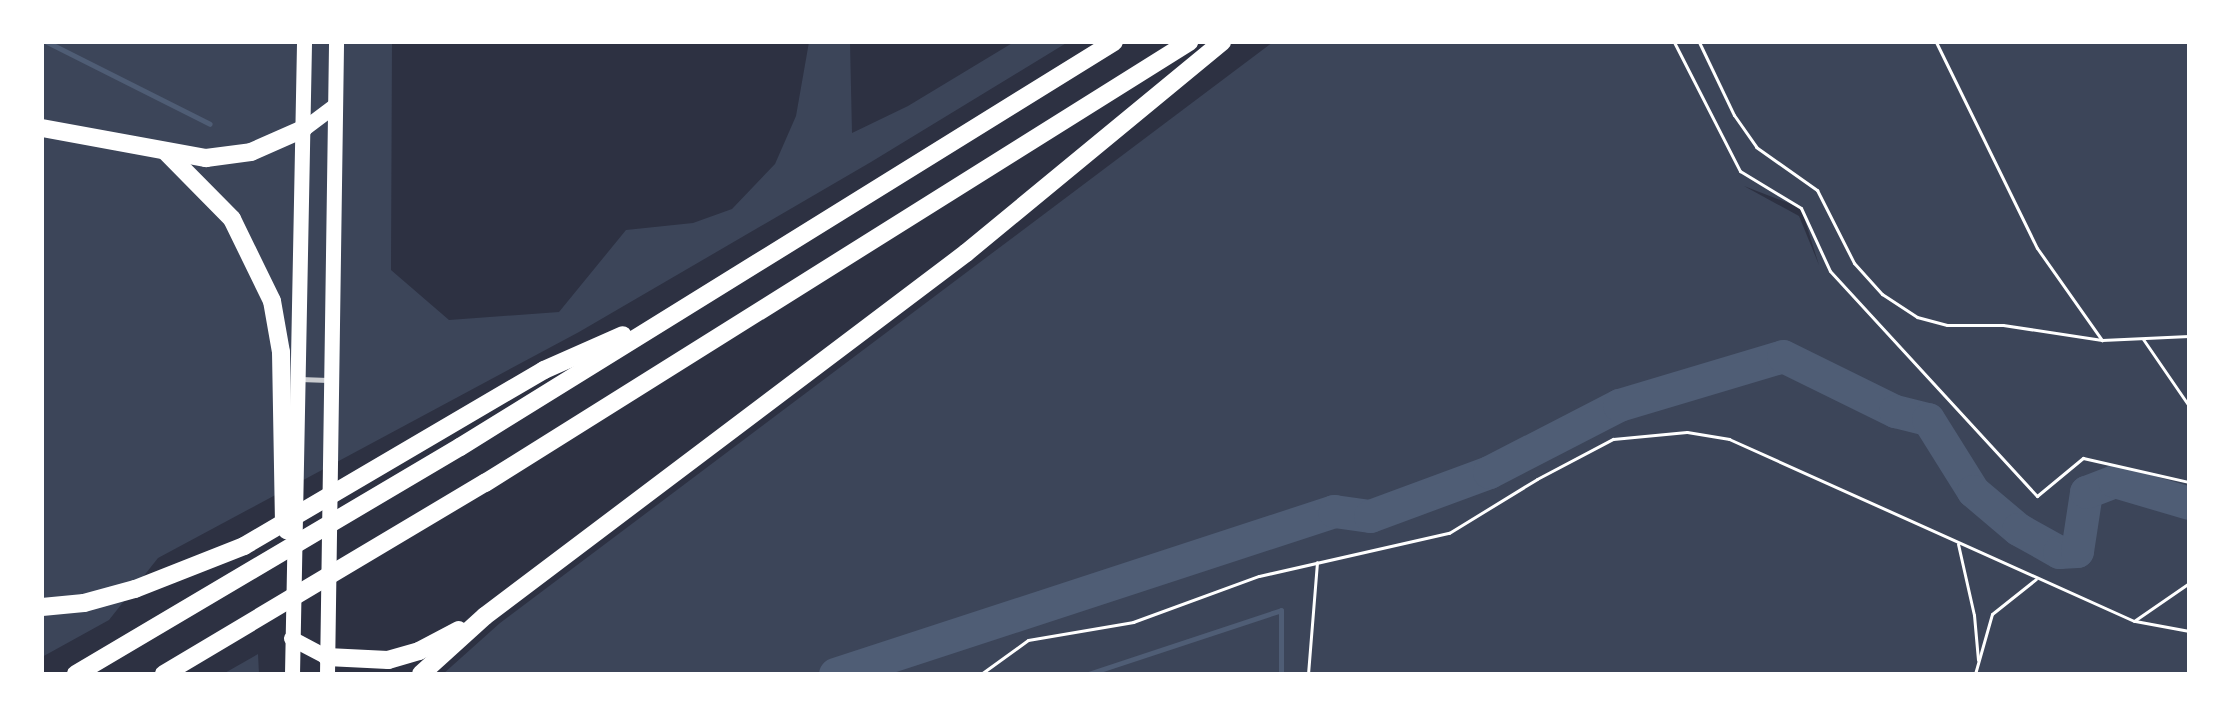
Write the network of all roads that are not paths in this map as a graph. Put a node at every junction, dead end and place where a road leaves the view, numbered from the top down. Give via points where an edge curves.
1 (304, 42) edge
2 (336, 42) edge
3 (1114, 42) edge
4 (1189, 42) edge
5 (1222, 42) edge
6 (334, 105) junction
7 (42, 128) edge
8 (303, 129) junction
9 (166, 153) junction
10 (689, 305) junction
11 (299, 379) junction
12 (333, 380) junction
13 (291, 540) junction
14 (42, 607) edge
15 (485, 616) junction
16 (291, 638) junction
17 (327, 665) edge
18 (76, 674) edge
19 (164, 674) edge
20 (292, 674) edge
21 (421, 674) edge

1 - 8 main road
2 - 6 main road
3 - 10 highway
4 - 19 highway via 407,530
5 - 15 highway via 966,253
6 - 8 main road
6 - 12 main road
7 - 9 highway
8 - 9 highway via 268,146 229,157
8 - 11 main road
9 - 13 highway via 232,219 272,301 281,352 284,523
10 - 14 highway via 544,370 244,546 161,581 84,603
10 - 18 highway via 200,603
11 - 12 lane
11 - 13 main road
12 - 17 main road
13 - 16 main road
15 - 17 highway via 404,657
15 - 21 highway
16 - 17 main road
16 - 20 main road

